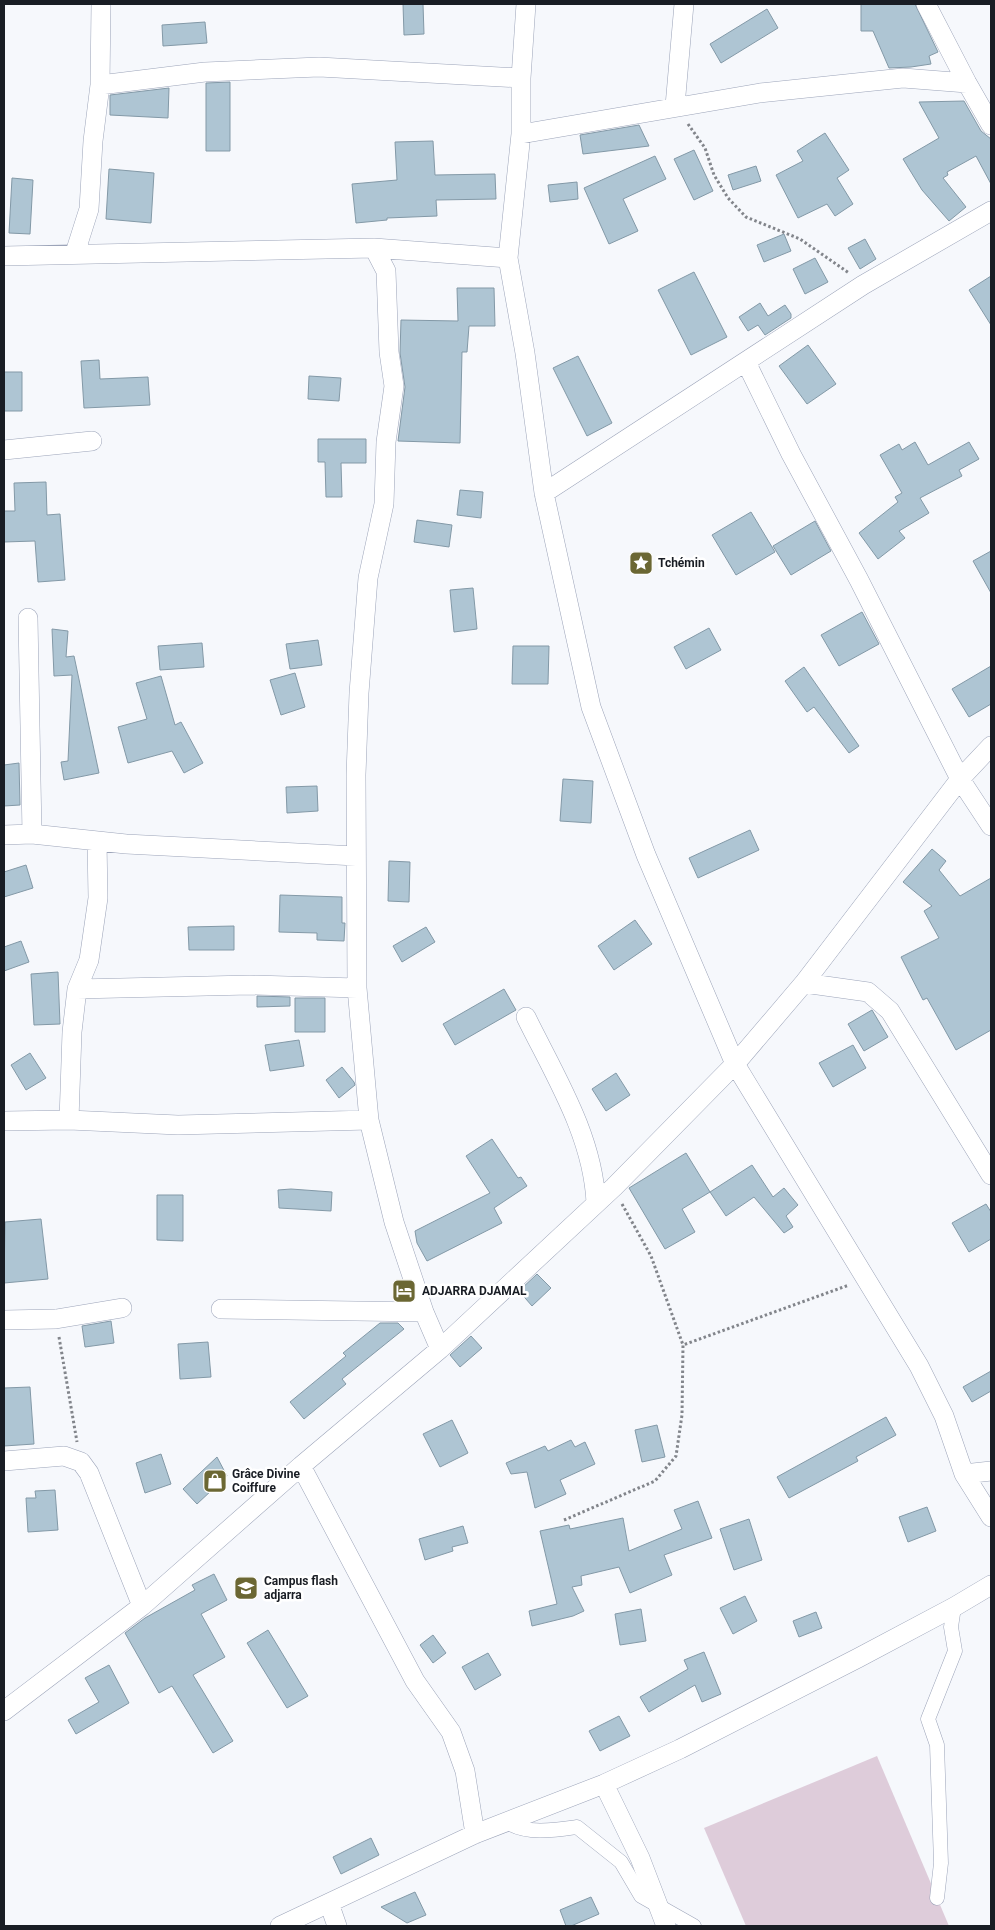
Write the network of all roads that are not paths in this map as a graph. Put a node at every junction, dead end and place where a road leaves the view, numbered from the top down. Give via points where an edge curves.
1 (101, 4) edge
2 (526, 4) edge
3 (684, 4) edge
4 (926, 4) edge
5 (521, 78) junction
6 (967, 83) junction
7 (100, 85) junction
8 (675, 106) junction
9 (991, 125) edge
10 (521, 134) junction
11 (991, 211) edge
12 (374, 248) junction
13 (75, 253) junction
14 (4, 256) edge
15 (508, 258) junction
16 (746, 362) junction
17 (92, 441) dead end
18 (4, 450) edge
19 (544, 493) junction
20 (28, 618) dead end
21 (991, 746) edge
22 (960, 779) junction
23 (991, 826) edge
24 (32, 834) junction
25 (4, 836) edge
26 (97, 841) junction
27 (356, 856) junction
28 (804, 983) junction
29 (357, 988) junction
30 (77, 989) junction
31 (526, 1017) dead end
32 (735, 1064) junction
33 (69, 1120) junction
34 (369, 1120) junction
35 (4, 1121) edge
36 (991, 1175) edge
37 (596, 1203) junction
38 (122, 1308) dead end
39 (221, 1309) dead end
40 (424, 1312) junction
41 (4, 1320) edge
42 (440, 1349) junction
43 (4, 1461) edge
44 (301, 1466) junction
45 (991, 1471) edge
46 (964, 1474) junction
47 (991, 1517) edge
48 (991, 1585) edge
49 (142, 1606) junction
50 (954, 1607) junction
51 (4, 1712) edge
52 (604, 1784) junction
53 (507, 1822) junction
54 (475, 1834) junction
55 (937, 1898) dead end
56 (329, 1903) junction
57 (658, 1907) junction
58 (280, 1926) edge
59 (337, 1926) edge
60 (666, 1926) edge
61 (694, 1926) edge

1 - 7 street
2 - 5 street
3 - 8 street
4 - 6 street
5 - 7 street via 319,67 205,72
5 - 10 street
6 - 8 street via 903,78 760,93
6 - 9 street
7 - 13 street via 89,209
8 - 10 street
10 - 15 street
11 - 16 street via 863,284
12 - 13 street
12 - 15 street
12 - 27 street via 386,271 389,352 394,386 386,442 384,504 368,578 359,693
13 - 14 street
15 - 19 street
16 - 19 street
16 - 22 street
17 - 18 street
19 - 32 street via 592,707 646,855
20 - 24 street
21 - 22 street
22 - 23 street
22 - 28 street
24 - 25 street
24 - 26 street
26 - 27 street
26 - 30 street via 98,898 89,960
27 - 29 street
28 - 32 street
28 - 36 street via 868,992 890,1011
29 - 30 street via 250,985
29 - 34 street
30 - 33 street
31 - 37 street via 579,1126 596,1182
32 - 37 street
32 - 46 street via 918,1366 944,1416
33 - 34 street via 178,1125
33 - 35 street
34 - 40 street via 394,1222
37 - 42 street
38 - 41 street via 56,1319
39 - 40 street
40 - 42 street
42 - 44 street
43 - 49 street via 64,1456 81,1462
44 - 49 street
44 - 54 street via 415,1681 451,1732 465,1771
45 - 46 street
46 - 47 street
48 - 50 street
49 - 51 street
50 - 52 street via 680,1750
50 - 55 street via 951,1627 955,1651 928,1719 937,1745 941,1862
52 - 53 street
52 - 57 street via 640,1858
53 - 54 street
53 - 57 street via 543,1831 577,1827 621,1862 640,1896
54 - 56 street
56 - 58 street
56 - 59 street
57 - 60 street
57 - 61 street

